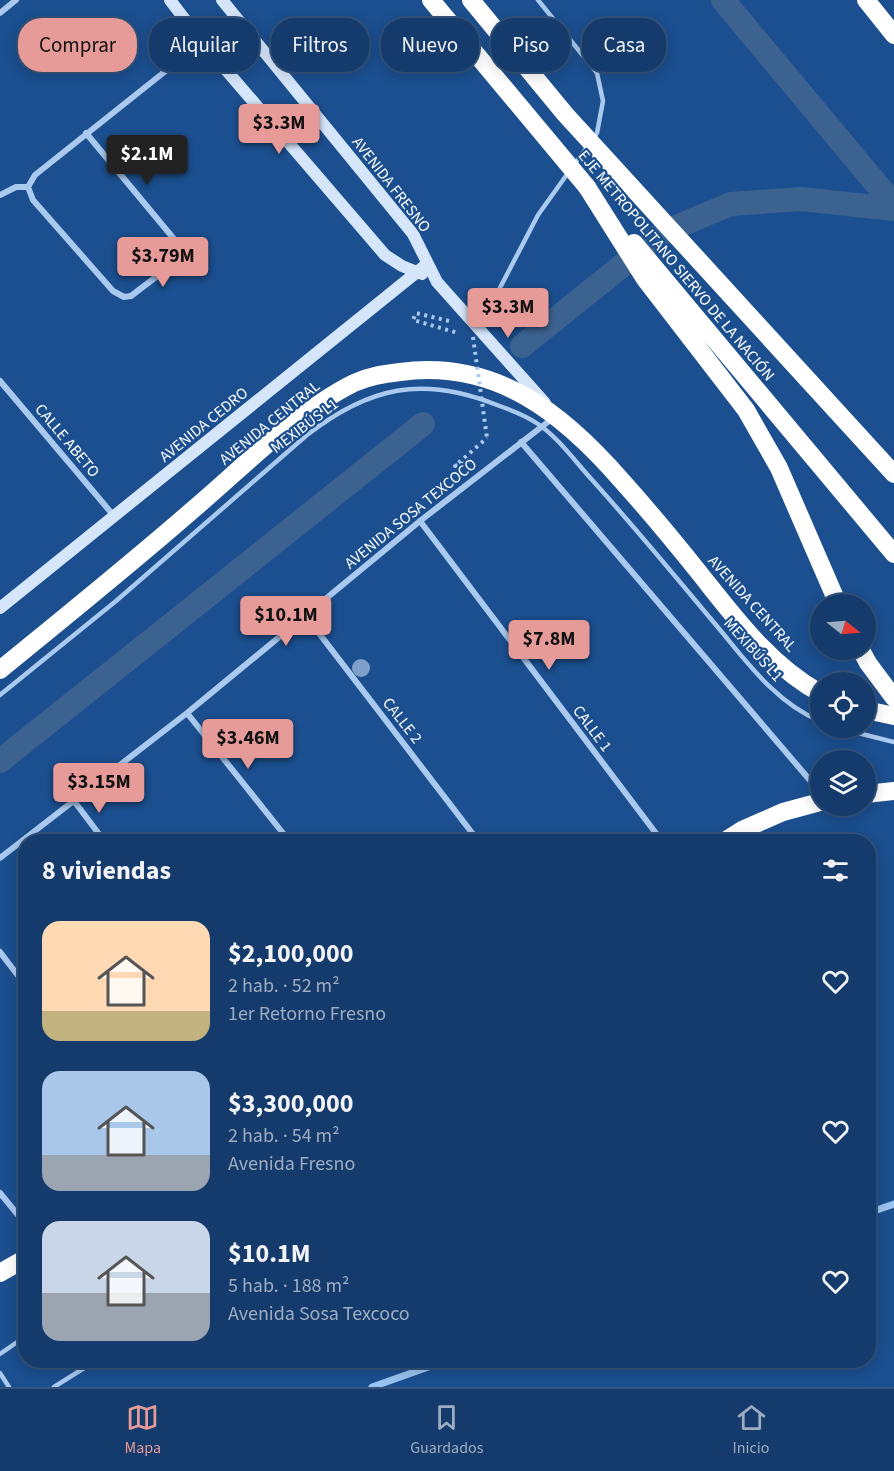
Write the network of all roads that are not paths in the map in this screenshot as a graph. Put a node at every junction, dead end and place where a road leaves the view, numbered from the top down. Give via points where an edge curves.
1 (16, 0) edge
2 (170, 0) edge
3 (222, 0) edge
4 (431, 0) edge
5 (471, 0) edge
6 (538, 0) edge
7 (866, 0) edge
8 (0, 13) edge
9 (184, 18) edge
10 (894, 35) edge
11 (164, 72) edge
12 (228, 72) edge
13 (86, 133) junction
14 (28, 187) junction
15 (587, 187) junction
16 (0, 195) edge
17 (422, 268) junction
18 (476, 333) junction
19 (0, 381) edge
20 (556, 416) junction
21 (541, 427) junction
22 (521, 442) junction
23 (894, 474) edge
24 (115, 517) junction
25 (420, 521) junction
26 (894, 554) edge
27 (834, 594) edge
28 (0, 608) edge
29 (305, 615) junction
30 (866, 660) edge
31 (0, 670) edge
32 (810, 687) edge
33 (0, 695) edge
34 (894, 698) edge
35 (876, 712) edge
36 (187, 713) junction
37 (810, 715) edge
38 (894, 716) edge
39 (876, 738) edge
40 (894, 742) edge
41 (810, 780) edge
42 (894, 791) edge
43 (876, 793) edge
44 (74, 801) junction
45 (810, 805) edge
46 (31, 834) edge
47 (99, 834) edge
48 (284, 834) edge
49 (473, 834) edge
50 (656, 834) edge
51 (736, 834) edge
52 (18, 844) edge
53 (0, 858) edge
54 (0, 952) edge
55 (18, 976) edge
56 (0, 1193) edge
57 (18, 1215) edge
58 (18, 1263) edge
59 (0, 1273) edge
60 (18, 1342) edge
61 (0, 1354) edge
62 (84, 1368) edge
63 (0, 1374) edge
64 (9, 1387) edge
65 (54, 1387) edge

1 - 8 street
2 - 9 street
3 - 17 street, AVENIDA FRESNO via 413,234 424,254
4 - 15 highway, EJE METROPOLITANO SIERVO DE LA NACIÓN, bridge
5 - 23 highway, EJE METROPOLITANO SIERVO DE LA NACIÓN, bridge via 565,114
6 - 18 lane via 597,73 603,101 597,133 538,215
7 - 10 highway
11 - 13 street
12 - 17 street via 385,255 402,266
13 - 14 street via 35,175
13 - 14 street via 176,239 180,252 173,264 137,293 118,295 33,200
14 - 16 street via 16,187
15 - 26 highway, EJE METROPOLITANO SIERVO DE LA NACIÓN
15 - 27 highway via 645,279 746,410 779,468
17 - 18 street, AVENIDA FRESNO
17 - 24 street, AVENIDA CEDRO
18 - 20 street, AVENIDA FRESNO
19 - 24 street, CALLE ABETO
20 - 21 street, AVENIDA SOSA TEXCOCO
20 - 31 highway, AVENIDA CENTRAL via 539,403 495,383 447,371 414,370 355,383 324,400
20 - 32 highway, AVENIDA CENTRAL via 609,466 766,652
21 - 22 street, AVENIDA SOSA TEXCOCO
21 - 33 lane, MEXIBÚS L1 via 523,415 482,399 436,389 386,392 362,400 307,435 116,601
21 - 37 lane, MEXIBÚS L1 via 561,444 640,533 752,669 788,702
22 - 25 street, AVENIDA SOSA TEXCOCO
22 - 41 street
24 - 28 street, AVENIDA CEDRO
25 - 29 street, AVENIDA SOSA TEXCOCO
25 - 50 street, CALLE 1
29 - 36 street, AVENIDA SOSA TEXCOCO
29 - 49 street, CALLE 2
30 - 34 highway
35 - 38 highway
36 - 44 street, AVENIDA SOSA TEXCOCO
36 - 48 street
39 - 40 lane
42 - 43 highway
44 - 46 street, AVENIDA SOSA TEXCOCO
44 - 47 street
45 - 51 highway via 783,812
52 - 53 street, AVENIDA SOSA TEXCOCO
54 - 55 street
56 - 57 street
58 - 59 highway
60 - 61 lane
62 - 65 lane
63 - 64 lane

